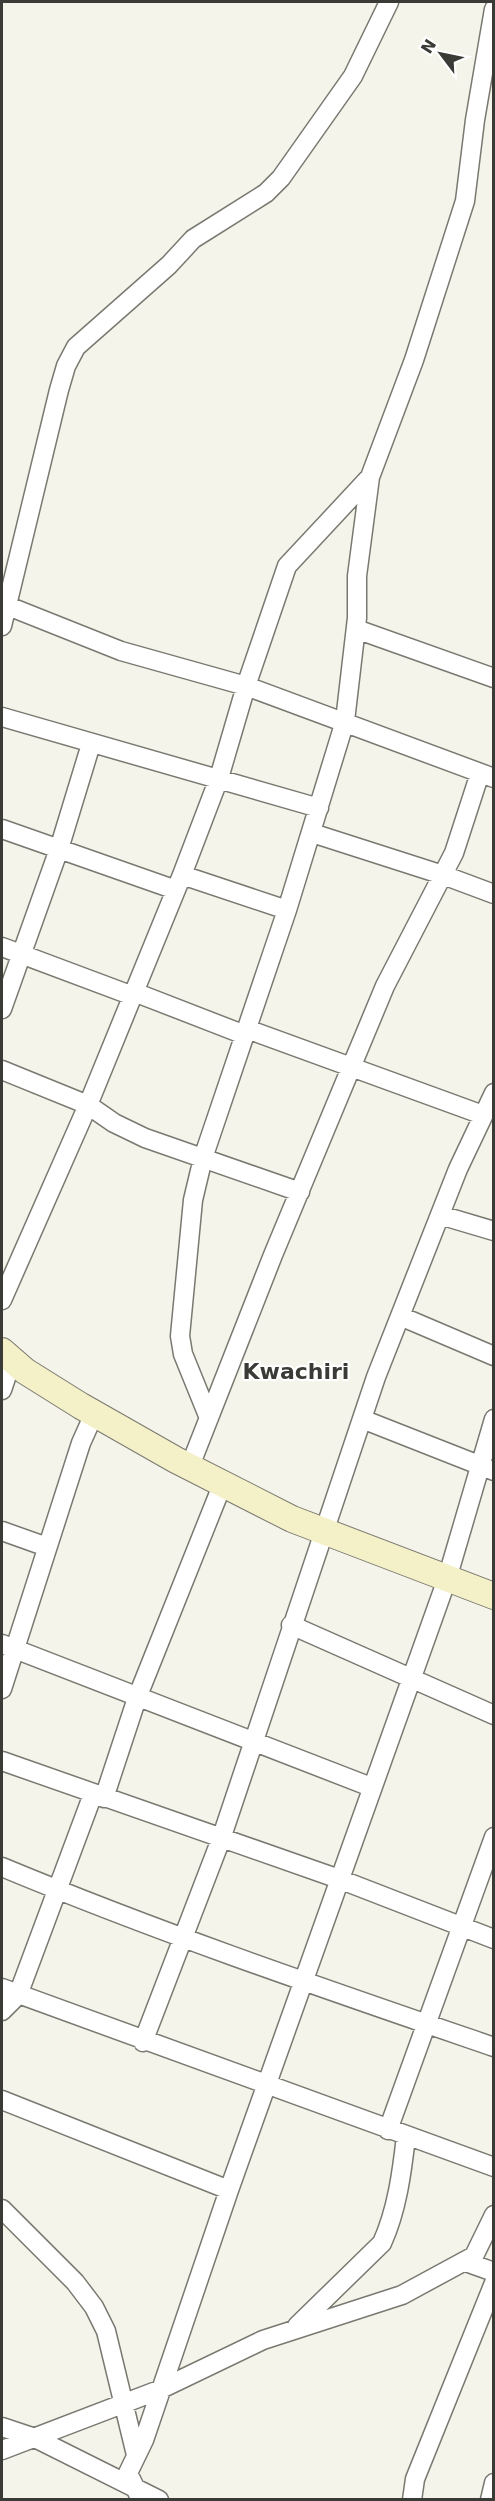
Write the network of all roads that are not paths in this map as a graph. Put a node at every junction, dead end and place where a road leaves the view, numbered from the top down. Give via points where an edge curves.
1 (389, 2) edge
2 (494, 9) edge
3 (370, 477) junction
4 (6, 599) edge
5 (2, 626) edge
6 (356, 629) junction
7 (494, 678) edge
8 (246, 686) junction
9 (2, 717) edge
10 (345, 722) junction
11 (91, 744) junction
12 (487, 775) edge
13 (219, 778) junction
14 (319, 808) junction
15 (2, 829) edge
16 (312, 833) junction
17 (59, 849) junction
18 (443, 875) junction
19 (179, 883) junction
20 (494, 894) edge
21 (287, 910) junction
22 (2, 947) edge
23 (21, 955) junction
24 (134, 994) junction
25 (2, 1009) edge
26 (246, 1032) junction
27 (352, 1068) junction
28 (2, 1070) edge
29 (494, 1093) edge
30 (88, 1105) junction
31 (483, 1115) junction
32 (203, 1158) junction
33 (300, 1192) junction
34 (440, 1215) junction
35 (494, 1231) edge
36 (2, 1300) edge
37 (400, 1316) junction
38 (7, 1355) edge
39 (494, 1356) edge
40 (2, 1390) edge
41 (94, 1414) junction
42 (209, 1418) junction
43 (362, 1419) junction
44 (494, 1419) edge
45 (190, 1466) junction
46 (486, 1468) edge
47 (223, 1483) junction
48 (2, 1531) edge
49 (324, 1532) junction
50 (47, 1547) junction
51 (447, 1579) junction
52 (494, 1596) edge
53 (291, 1625) junction
54 (8, 1647) edge
55 (410, 1678) junction
56 (2, 1689) edge
57 (137, 1698) junction
58 (494, 1715) edge
59 (253, 1742) junction
60 (2, 1761) edge
61 (371, 1787) junction
62 (98, 1796) junction
63 (494, 1837) edge
64 (221, 1839) junction
65 (2, 1867) edge
66 (339, 1879) junction
67 (56, 1890) junction
68 (460, 1927) junction
69 (183, 1937) junction
70 (494, 1939) edge
71 (303, 1983) junction
72 (10, 1991) edge
73 (2, 2011) edge
74 (426, 2024) junction
75 (143, 2042) junction
76 (494, 2047) edge
77 (267, 2086) junction
78 (2, 2100) edge
79 (388, 2130) junction
80 (406, 2136) junction
81 (494, 2167) edge
82 (229, 2190) junction
83 (2, 2209) edge
84 (494, 2215) edge
85 (466, 2262) junction
86 (494, 2272) edge
87 (494, 2283) edge
88 (291, 2331) junction
89 (159, 2390) junction
90 (125, 2402) junction
91 (2, 2427) edge
92 (35, 2438) junction
93 (2, 2450) edge
94 (136, 2455) junction
95 (494, 2483) edge
96 (138, 2493) edge
97 (159, 2499) edge
98 (412, 2499) edge
99 (490, 2499) edge

1 - 4 street via 353,76 282,178 266,193 193,239 169,266 76,347 66,366
2 - 3 street via 465,201 414,360
3 - 6 street via 357,576
3 - 8 street via 292,559
4 - 5 street
4 - 8 street via 121,651
6 - 7 street
6 - 10 street
8 - 10 street
8 - 13 street
9 - 11 street
10 - 12 street
10 - 14 street
11 - 13 street
11 - 17 street
12 - 18 street
13 - 14 street
13 - 19 street
14 - 16 street
15 - 17 street
16 - 18 street
16 - 21 street
17 - 19 street
17 - 23 street
18 - 20 street
18 - 27 street via 385,986
19 - 21 street
19 - 24 street
21 - 26 street
22 - 23 street
23 - 24 street
23 - 25 street
24 - 26 street
24 - 30 street
26 - 27 street
26 - 32 street
27 - 31 street
27 - 33 street
28 - 30 street
29 - 31 street
30 - 32 street via 145,1138
30 - 36 street
31 - 34 street
32 - 33 street
32 - 42 street via 193,1200 180,1336 183,1354
33 - 42 street
34 - 35 street
34 - 37 street
37 - 39 street
37 - 43 street
38 - 40 street
38 - 41 street via 25,1371
41 - 45 street
41 - 50 street
42 - 45 street
43 - 46 street
43 - 49 street
44 - 46 street
45 - 47 street
46 - 51 street
47 - 49 street
47 - 57 street
48 - 50 street
49 - 51 street
49 - 53 street
50 - 54 street
51 - 52 street
51 - 55 street
53 - 55 street
53 - 59 street
54 - 56 street
54 - 57 street
55 - 58 street
55 - 61 street
57 - 59 street
57 - 62 street
59 - 61 street
59 - 64 street
60 - 62 street
61 - 66 street
62 - 64 street
62 - 67 street
63 - 68 street
64 - 66 street
64 - 69 street
65 - 67 street
66 - 68 street
66 - 71 street
67 - 69 street
67 - 72 street
68 - 70 street
68 - 74 street
69 - 71 street
69 - 75 street
71 - 74 street
71 - 77 street
72 - 73 street
72 - 75 street
74 - 76 street
74 - 79 street
75 - 77 street
77 - 79 street
77 - 82 street
78 - 82 street
79 - 80 street
80 - 81 street
80 - 88 street via 392,2217 382,2243
82 - 89 street
83 - 90 street via 75,2282 94,2307 106,2331
84 - 85 street via 480,2248
85 - 86 street
85 - 88 street via 402,2295
87 - 98 street via 415,2479
88 - 89 street via 250,2345
89 - 90 street
89 - 94 street
90 - 92 street
90 - 94 street
91 - 92 street
92 - 93 street
92 - 96 street
94 - 96 street via 128,2473
95 - 99 street
96 - 97 street

